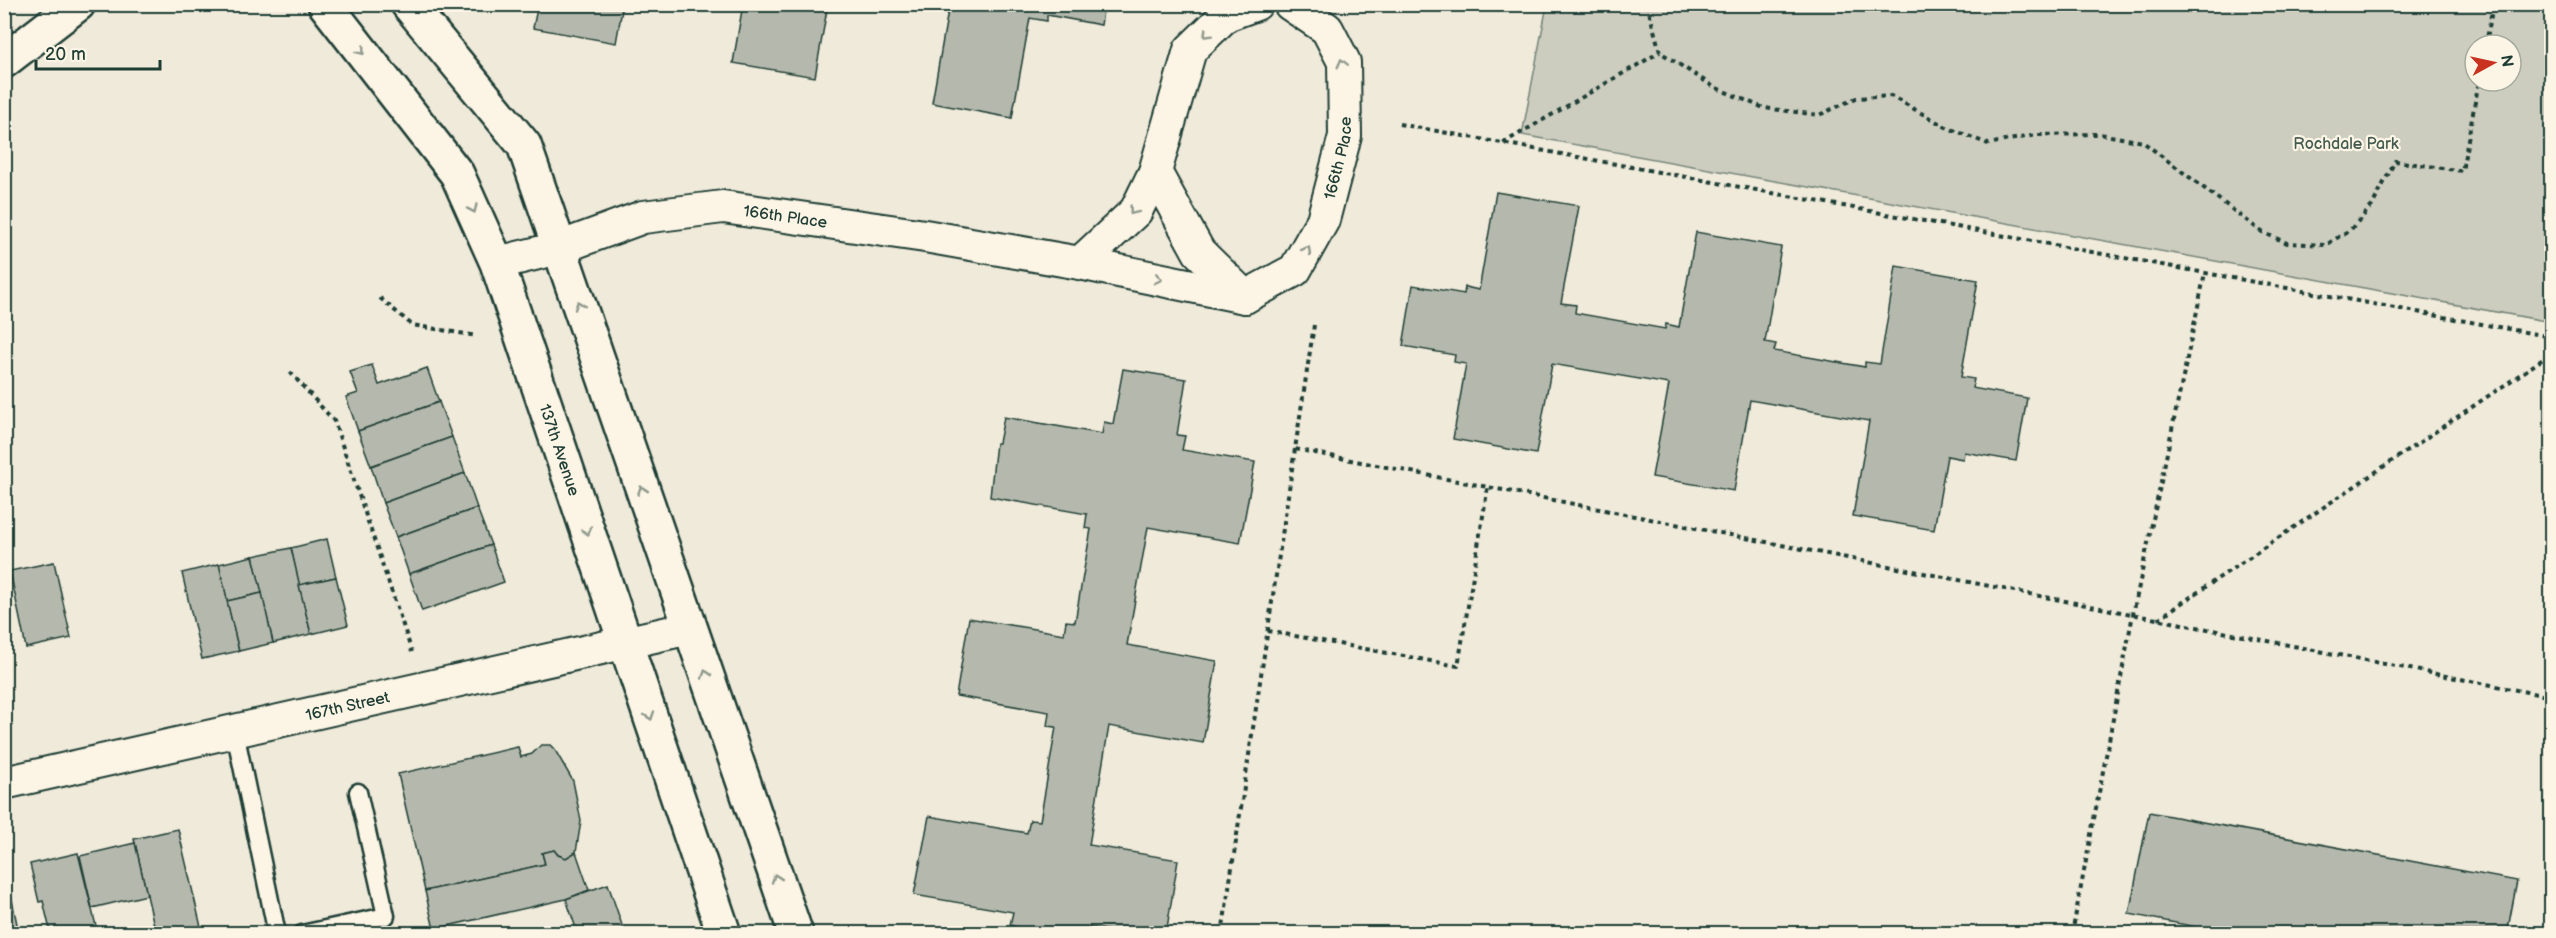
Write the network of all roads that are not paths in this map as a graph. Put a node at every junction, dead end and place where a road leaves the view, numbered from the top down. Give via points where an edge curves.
1 (78, 4) edge
2 (325, 4) edge
3 (408, 4) edge
4 (1256, 4) edge
5 (1290, 4) edge
6 (4, 61) edge
7 (1155, 172) junction
8 (559, 248) junction
9 (496, 263) junction
10 (1080, 263) junction
11 (1245, 297) junction
12 (690, 628) junction
13 (625, 643) junction
14 (235, 732) junction
15 (4, 783) edge
16 (358, 792) dead end
17 (277, 933) edge
18 (302, 933) edge
19 (724, 933) edge
20 (795, 933) edge

1 - 6 street
2 -> 9 street, 137th Avenue via 457,174
3 - 8 street via 524,145
4 -> 7 street via 1226,15 1190,50
11 -> 5 street, 166th Place via 1295,270 1323,220 1345,136 1344,62 1327,29
7 -> 10 street via 1136,211
7 - 11 street via 1198,252
8 - 9 street, 166th Place
8 - 10 street, 166th Place via 643,217 723,207
12 -> 8 street
9 -> 13 street, 137th Avenue
10 -> 11 street, 166th Place
12 - 13 street, 167th Street
20 -> 12 street
13 - 14 street, 167th Street
13 -> 19 street, 137th Avenue
14 - 15 street, 167th Street
14 - 17 lane
16 - 18 lane via 386,916

